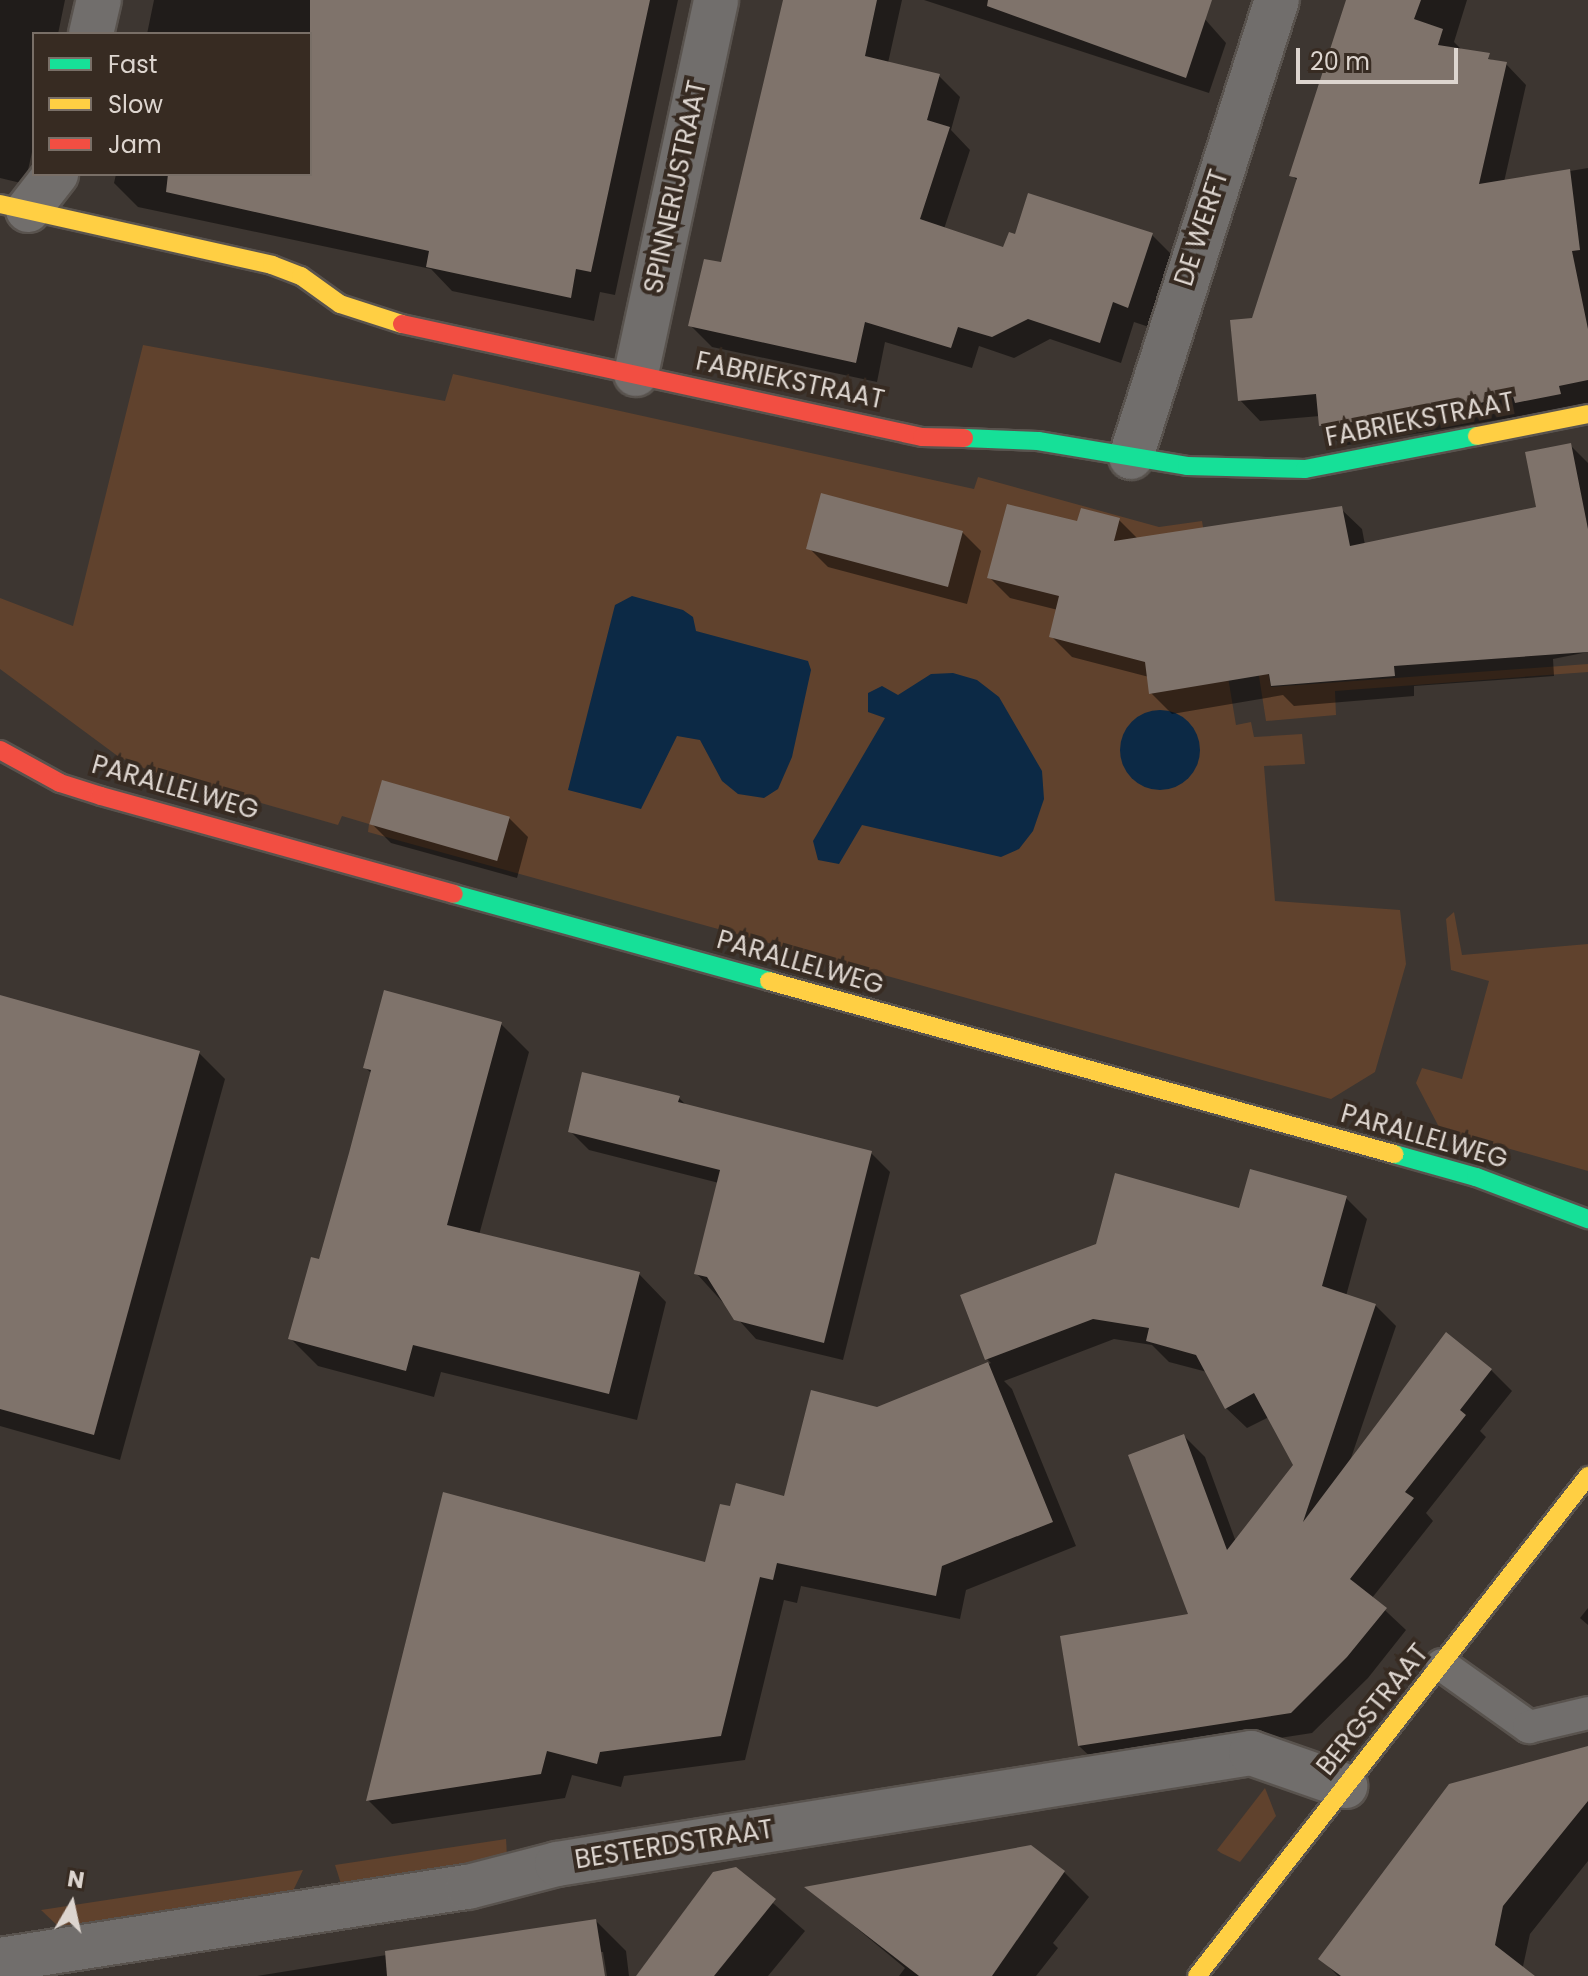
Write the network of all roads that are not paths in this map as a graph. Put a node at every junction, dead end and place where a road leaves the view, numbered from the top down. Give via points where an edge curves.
1 (99, 0) edge
2 (716, 0) edge
3 (1277, 0) edge
4 (91, 32) edge
5 (53, 176) edge
6 (14, 207) edge
7 (636, 374) junction
8 (1588, 414) edge
9 (1131, 457) junction
10 (0, 750) edge
11 (1588, 1219) edge
12 (1588, 1476) edge
13 (1442, 1665) junction
14 (1588, 1713) edge
15 (1345, 1786) junction
16 (144, 1957) edge
17 (0, 1960) edge
18 (1197, 1976) edge

1 - 4 street
2 - 7 street, SPINNERIJSTRAAT
3 - 9 street, DE WERFT
5 - 6 street
6 - 7 street, FABRIEKSTRAAT via 272,265 368,316
7 - 9 street, FABRIEKSTRAAT via 922,437 1038,441
8 - 9 street, FABRIEKSTRAAT via 1305,469 1187,466
10 - 11 street, PARALLELWEG via 60,783 101,796 1476,1177
12 - 13 street, BERGSTRAAT
13 - 14 lane via 1529,1727
13 - 15 street, BERGSTRAAT
15 - 16 street, BESTERDSTRAAT via 1251,1753 557,1864
15 - 18 street, BERGSTRAAT
16 - 17 street, BESTERDSTRAAT

